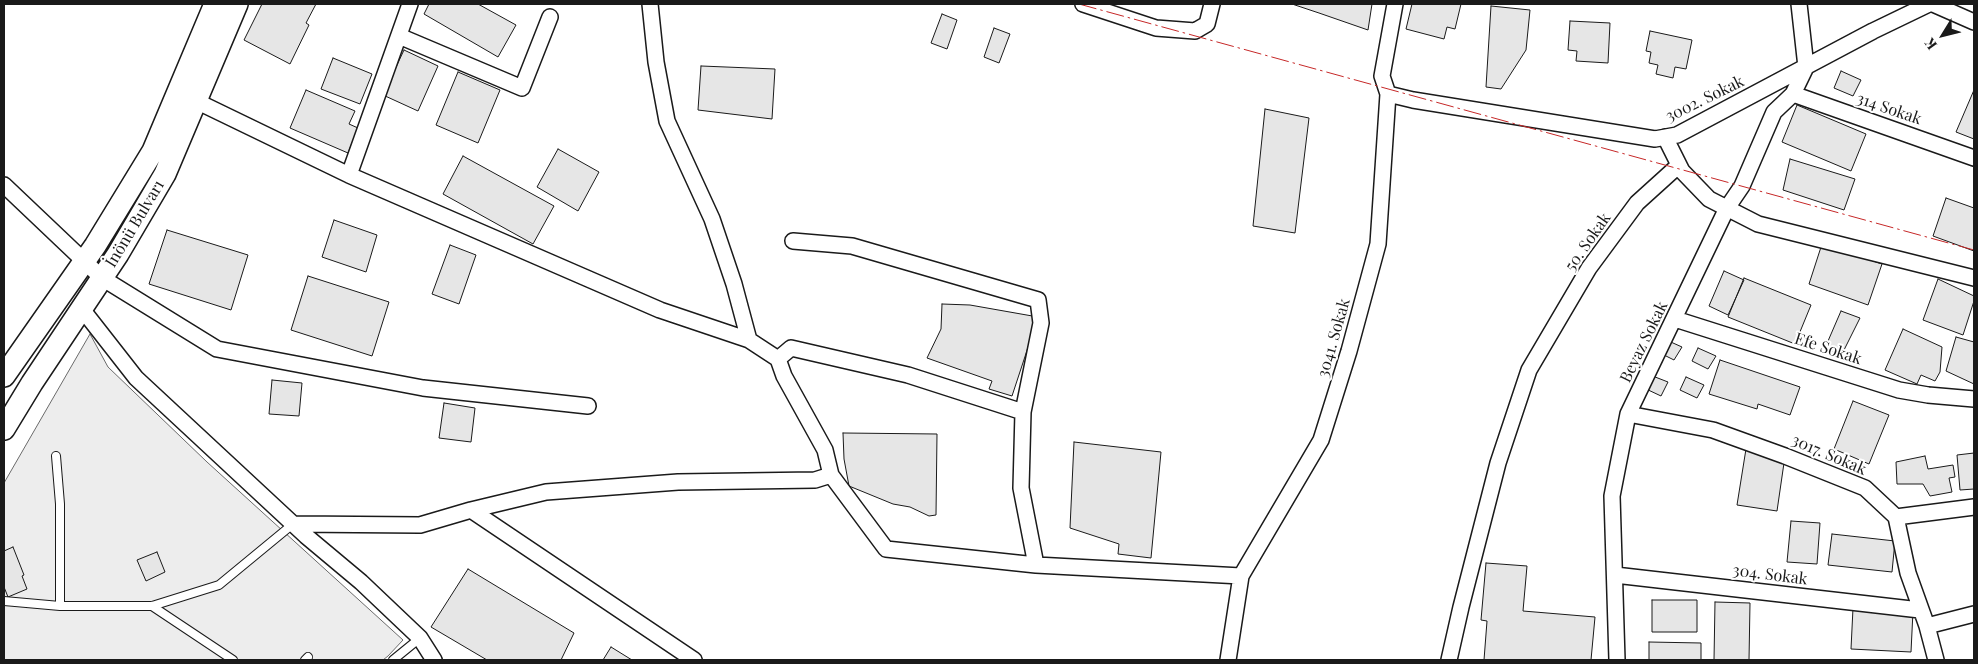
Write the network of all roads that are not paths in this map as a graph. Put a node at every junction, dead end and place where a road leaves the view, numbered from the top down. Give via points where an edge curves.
1 (215, 4) edge
2 (237, 4) edge
3 (410, 4) edge
4 (650, 4) edge
5 (1083, 4) edge
6 (1212, 4) edge
7 (1395, 4) edge
8 (1800, 4) edge
9 (1931, 4) edge
10 (550, 18) dead end
11 (1974, 22) edge
12 (399, 36) junction
13 (1806, 67) junction
14 (1388, 94) junction
15 (1793, 94) junction
16 (196, 101) junction
17 (1665, 137) junction
18 (1974, 158) edge
19 (1679, 165) junction
20 (349, 175) junction
21 (4, 185) edge
22 (1728, 208) junction
23 (793, 241) dead end
24 (83, 262) junction
25 (102, 278) junction
26 (1974, 278) edge
27 (82, 309) junction
28 (1675, 319) junction
29 (749, 340) junction
30 (778, 359) junction
31 (4, 376) edge
32 (1974, 399) edge
33 (588, 406) dead end
34 (1023, 412) junction
35 (1628, 414) junction
36 (4, 429) edge
37 (56, 456) dead end
38 (831, 475) junction
39 (1974, 507) edge
40 (471, 510) junction
41 (1896, 517) junction
42 (293, 524) junction
43 (1036, 566) junction
44 (1615, 574) junction
45 (1240, 576) junction
46 (4, 601) edge
47 (60, 606) junction
48 (152, 606) junction
49 (1920, 610) junction
50 (1974, 614) edge
51 (1927, 626) junction
52 (420, 638) junction
53 (233, 660) edge
54 (393, 660) edge
55 (434, 660) edge
56 (694, 660) edge
57 (1228, 660) edge
58 (1449, 660) edge
59 (1617, 660) edge
60 (1936, 660) edge

1 - 24 main road, İnönü Bulvarı via 154,151
2 - 16 main road, İnönü Bulvarı
3 - 12 street
4 - 29 street via 667,121 712,219
5 - 6 street via 1156,28 1195,31 1207,24
7 - 14 street, 3041. Sokak via 1382,76
8 - 13 street
9 - 11 street
9 - 13 street, 3002. Sokak
10 - 12 street via 522,88
12 - 20 street
13 - 15 street, Beyaz Sokak
13 - 17 street, 3002. Sokak via 1677,135
14 - 17 street, 3002. Sokak via 1655,139
14 - 45 street, 3041. Sokak via 1378,244 1349,351 1321,440
15 - 18 street, 314 Sokak
15 - 22 street, Beyaz Sokak via 1774,112 1742,186
16 - 20 street
16 - 25 main road, İnönü Bulvarı via 165,174
17 - 19 street
19 - 22 street via 1710,199
19 - 58 street, 50. Sokak via 1637,203 1594,261 1529,370 1498,463
20 - 29 street via 660,310
21 - 24 street
22 - 26 street via 1758,224
22 - 28 street, Beyaz Sokak
23 - 34 street via 852,246 1038,300 1041,323
24 - 25 street
24 - 31 main road, İnönü Bulvarı
25 - 27 main road, İnönü Bulvarı
25 - 33 street via 216,349 423,388
27 - 36 main road, İnönü Bulvarı
27 - 42 street via 136,378
28 - 32 street, Efe Sokak via 1899,390
28 - 35 street, Beyaz Sokak
29 - 30 street
30 - 34 street via 791,348 908,375
30 - 38 street via 825,450
34 - 43 street via 1021,488
35 - 41 street, 3017. Sokak via 1713,430 1785,456 1865,488
35 - 44 street, Beyaz Sokak via 1612,496
37 - 47 lane via 60,504
38 - 40 street via 815,480 678,482 546,492
38 - 43 street via 886,549
39 - 41 street
40 - 42 street via 420,525
40 - 56 street
41 - 49 street
42 - 48 lane via 219,585
42 - 52 street
43 - 45 street
44 - 49 street, 304. Sokak
44 - 59 street, Beyaz Sokak
45 - 57 street, 3041. Sokak
46 - 47 lane
47 - 48 lane
48 - 53 lane
49 - 51 street
50 - 51 street
51 - 60 street
52 - 54 lane
52 - 55 street

